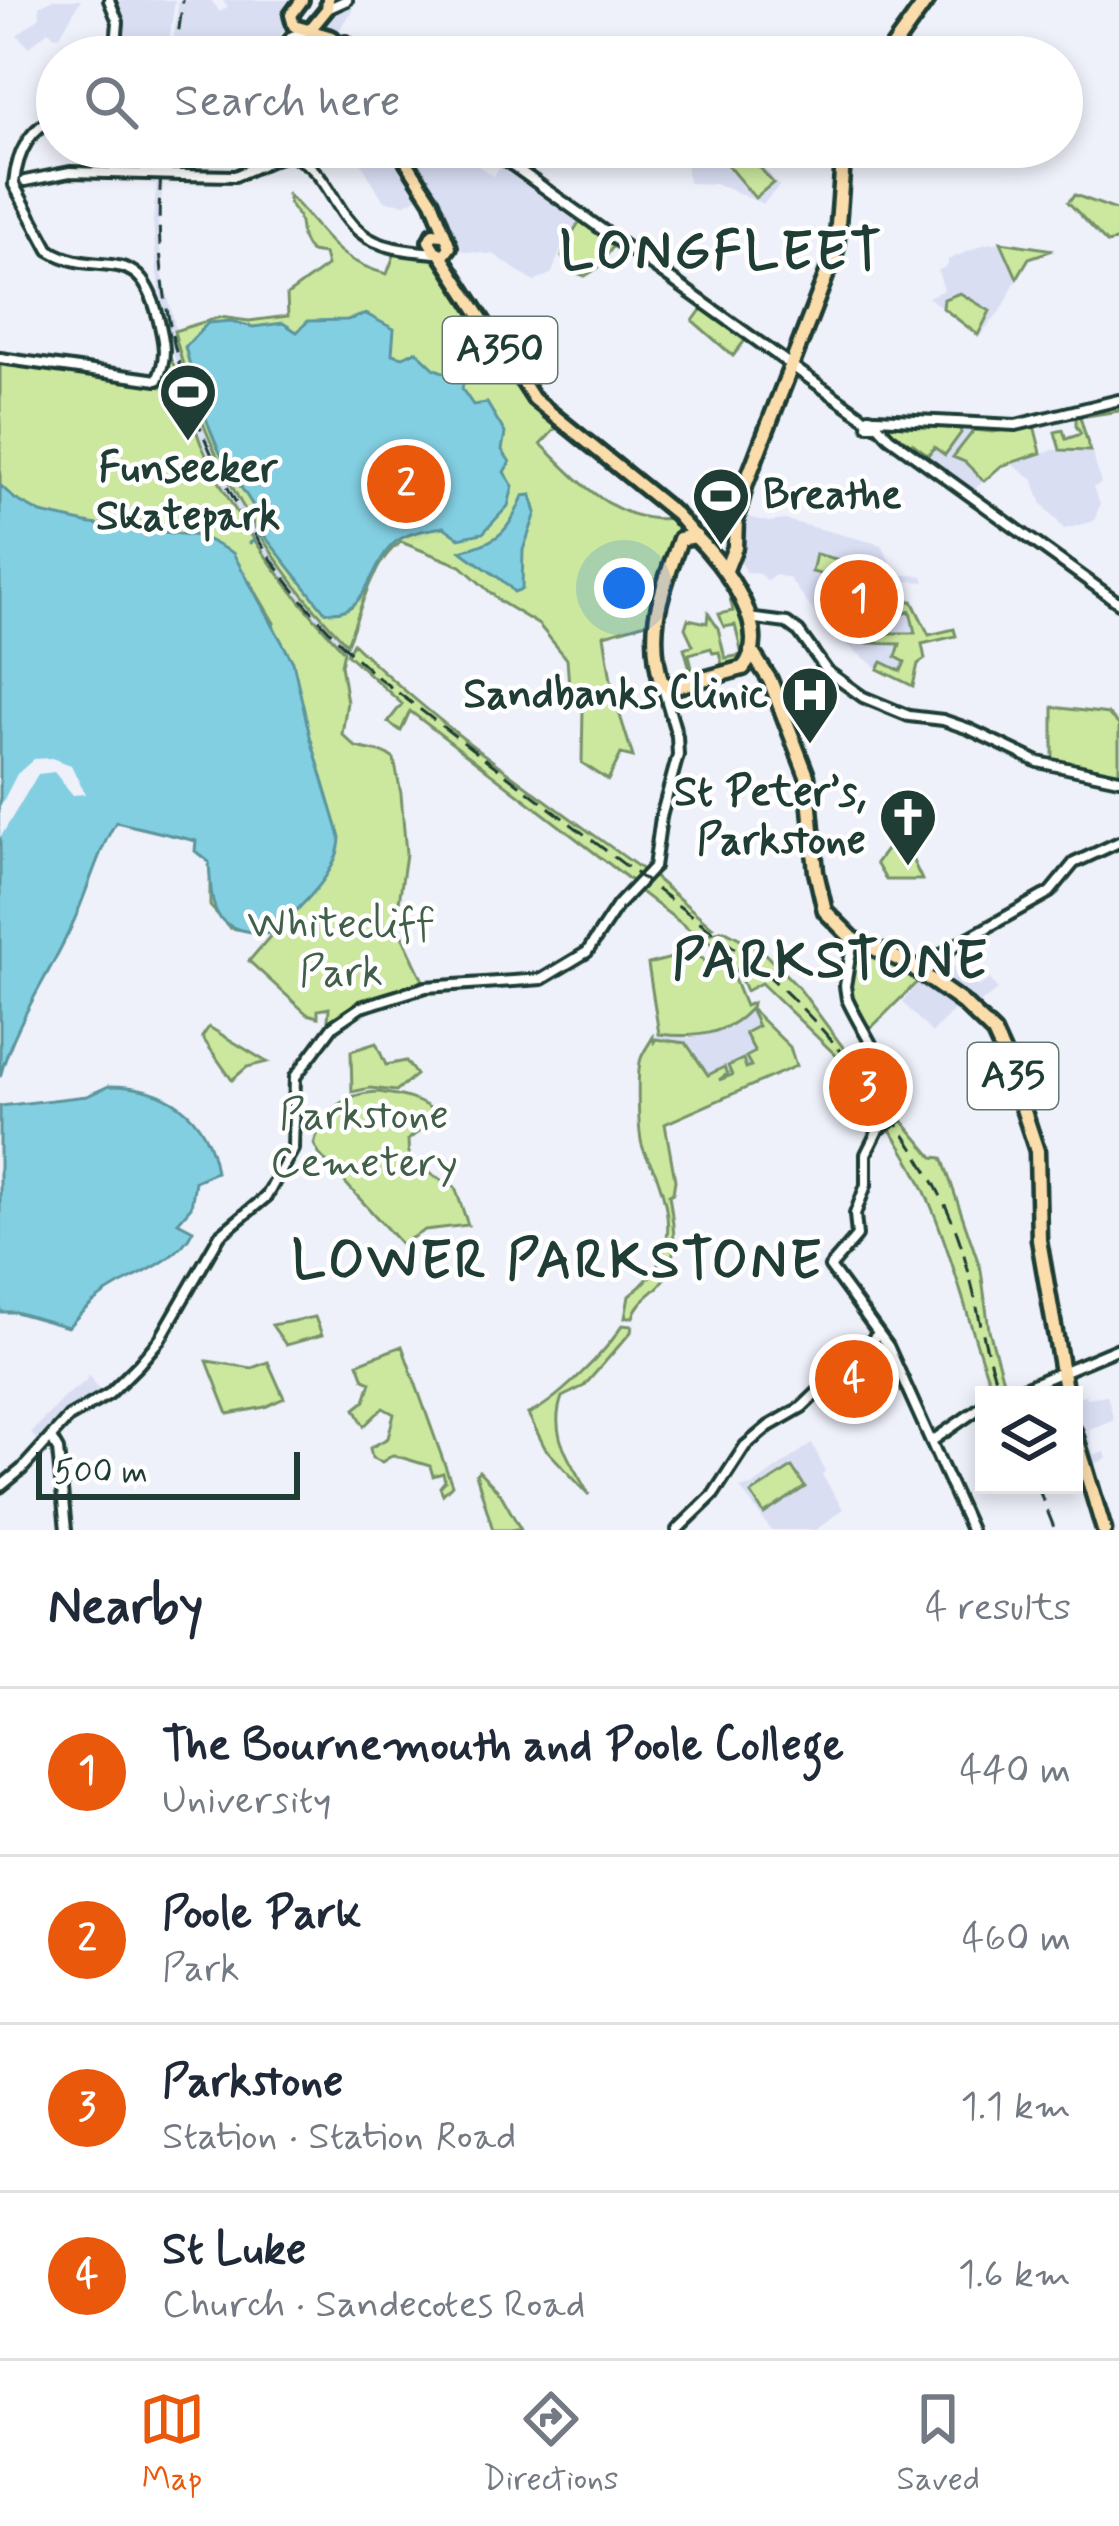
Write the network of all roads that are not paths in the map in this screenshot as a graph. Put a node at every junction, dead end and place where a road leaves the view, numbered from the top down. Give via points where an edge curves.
1 (109, 0) edge
2 (302, 0) edge
3 (927, 0) edge
4 (335, 4) edge
5 (292, 22) junction
6 (308, 31) junction
7 (117, 36) edge
8 (284, 36) edge
9 (292, 36) edge
10 (328, 36) edge
11 (338, 36) edge
12 (901, 36) edge
13 (36, 131) edge
14 (255, 168) edge
15 (311, 168) edge
16 (411, 168) edge
17 (517, 168) edge
18 (842, 168) edge
19 (17, 188) junction
20 (435, 237) junction
21 (418, 251) junction
22 (443, 253) junction
23 (0, 358) edge
24 (793, 366) junction
25 (1119, 400) edge
26 (873, 420) junction
27 (686, 537) junction
28 (735, 547) junction
29 (711, 550) junction
30 (726, 570) junction
31 (1119, 603) edge
32 (750, 624) junction
33 (751, 651) junction
34 (743, 668) junction
35 (661, 681) junction
36 (771, 683) junction
37 (675, 688) junction
38 (668, 704) junction
39 (1119, 779) edge
40 (1119, 842) edge
41 (854, 939) junction
42 (929, 968) junction
43 (878, 1334) junction
44 (1119, 1348) edge
45 (1061, 1373) junction
46 (1029, 1386) edge
47 (1064, 1386) edge
48 (975, 1411) edge
49 (50, 1438) junction
50 (932, 1441) junction
51 (1083, 1461) edge
52 (0, 1487) edge
53 (66, 1530) edge
54 (676, 1530) edge
55 (970, 1530) edge
56 (1104, 1530) edge

1 - 7 street
2 - 5 main road
3 - 12 highway
4 - 6 main road
4 - 11 main road via 328,28
5 - 6 main road
5 - 8 street
6 - 9 street
6 - 10 main road
13 - 19 street via 18,164
14 - 19 street, bridge via 218,176 70,172
15 - 21 street via 362,234
16 - 20 main road via 437,210
17 - 24 street
18 - 24 highway via 836,250
19 - 23 street via 49,250 129,268 146,282 166,351 157,380
20 - 21 street
20 - 22 main road
21 - 22 street
22 - 27 main road, A350 via 534,400 668,509
24 - 26 street
24 - 28 highway via 746,483
25 - 26 street via 1016,425
26 - 31 street
27 - 29 highway
27 - 35 highway via 653,622
28 - 29 highway
28 - 30 highway
29 - 30 highway
30 - 32 highway
32 - 33 highway
32 - 39 street via 788,623 840,683 875,703 943,719 1038,762
33 - 34 highway
33 - 36 highway, A35
34 - 36 highway
34 - 37 highway
35 - 37 highway
35 - 38 street
36 - 41 highway, A35 via 807,776 821,904
37 - 38 street
38 - 49 street via 678,755 654,867 586,952 542,979 426,987 361,1007 333,1026 296,1077 293,1149 266,1197 220,1235 139,1364
40 - 42 street via 1074,863 1050,892
41 - 42 highway, A35
41 - 43 street, bridge via 848,999 898,1108 868,1148 857,1235 830,1268
42 - 45 highway, A35 via 994,1033 1030,1126
43 - 50 street
43 - 54 street via 802,1407 745,1446 713,1495
44 - 45 street
45 - 46 street
45 - 47 highway, A35
48 - 50 street
49 - 52 street
49 - 53 street
50 - 55 street
51 - 56 highway

